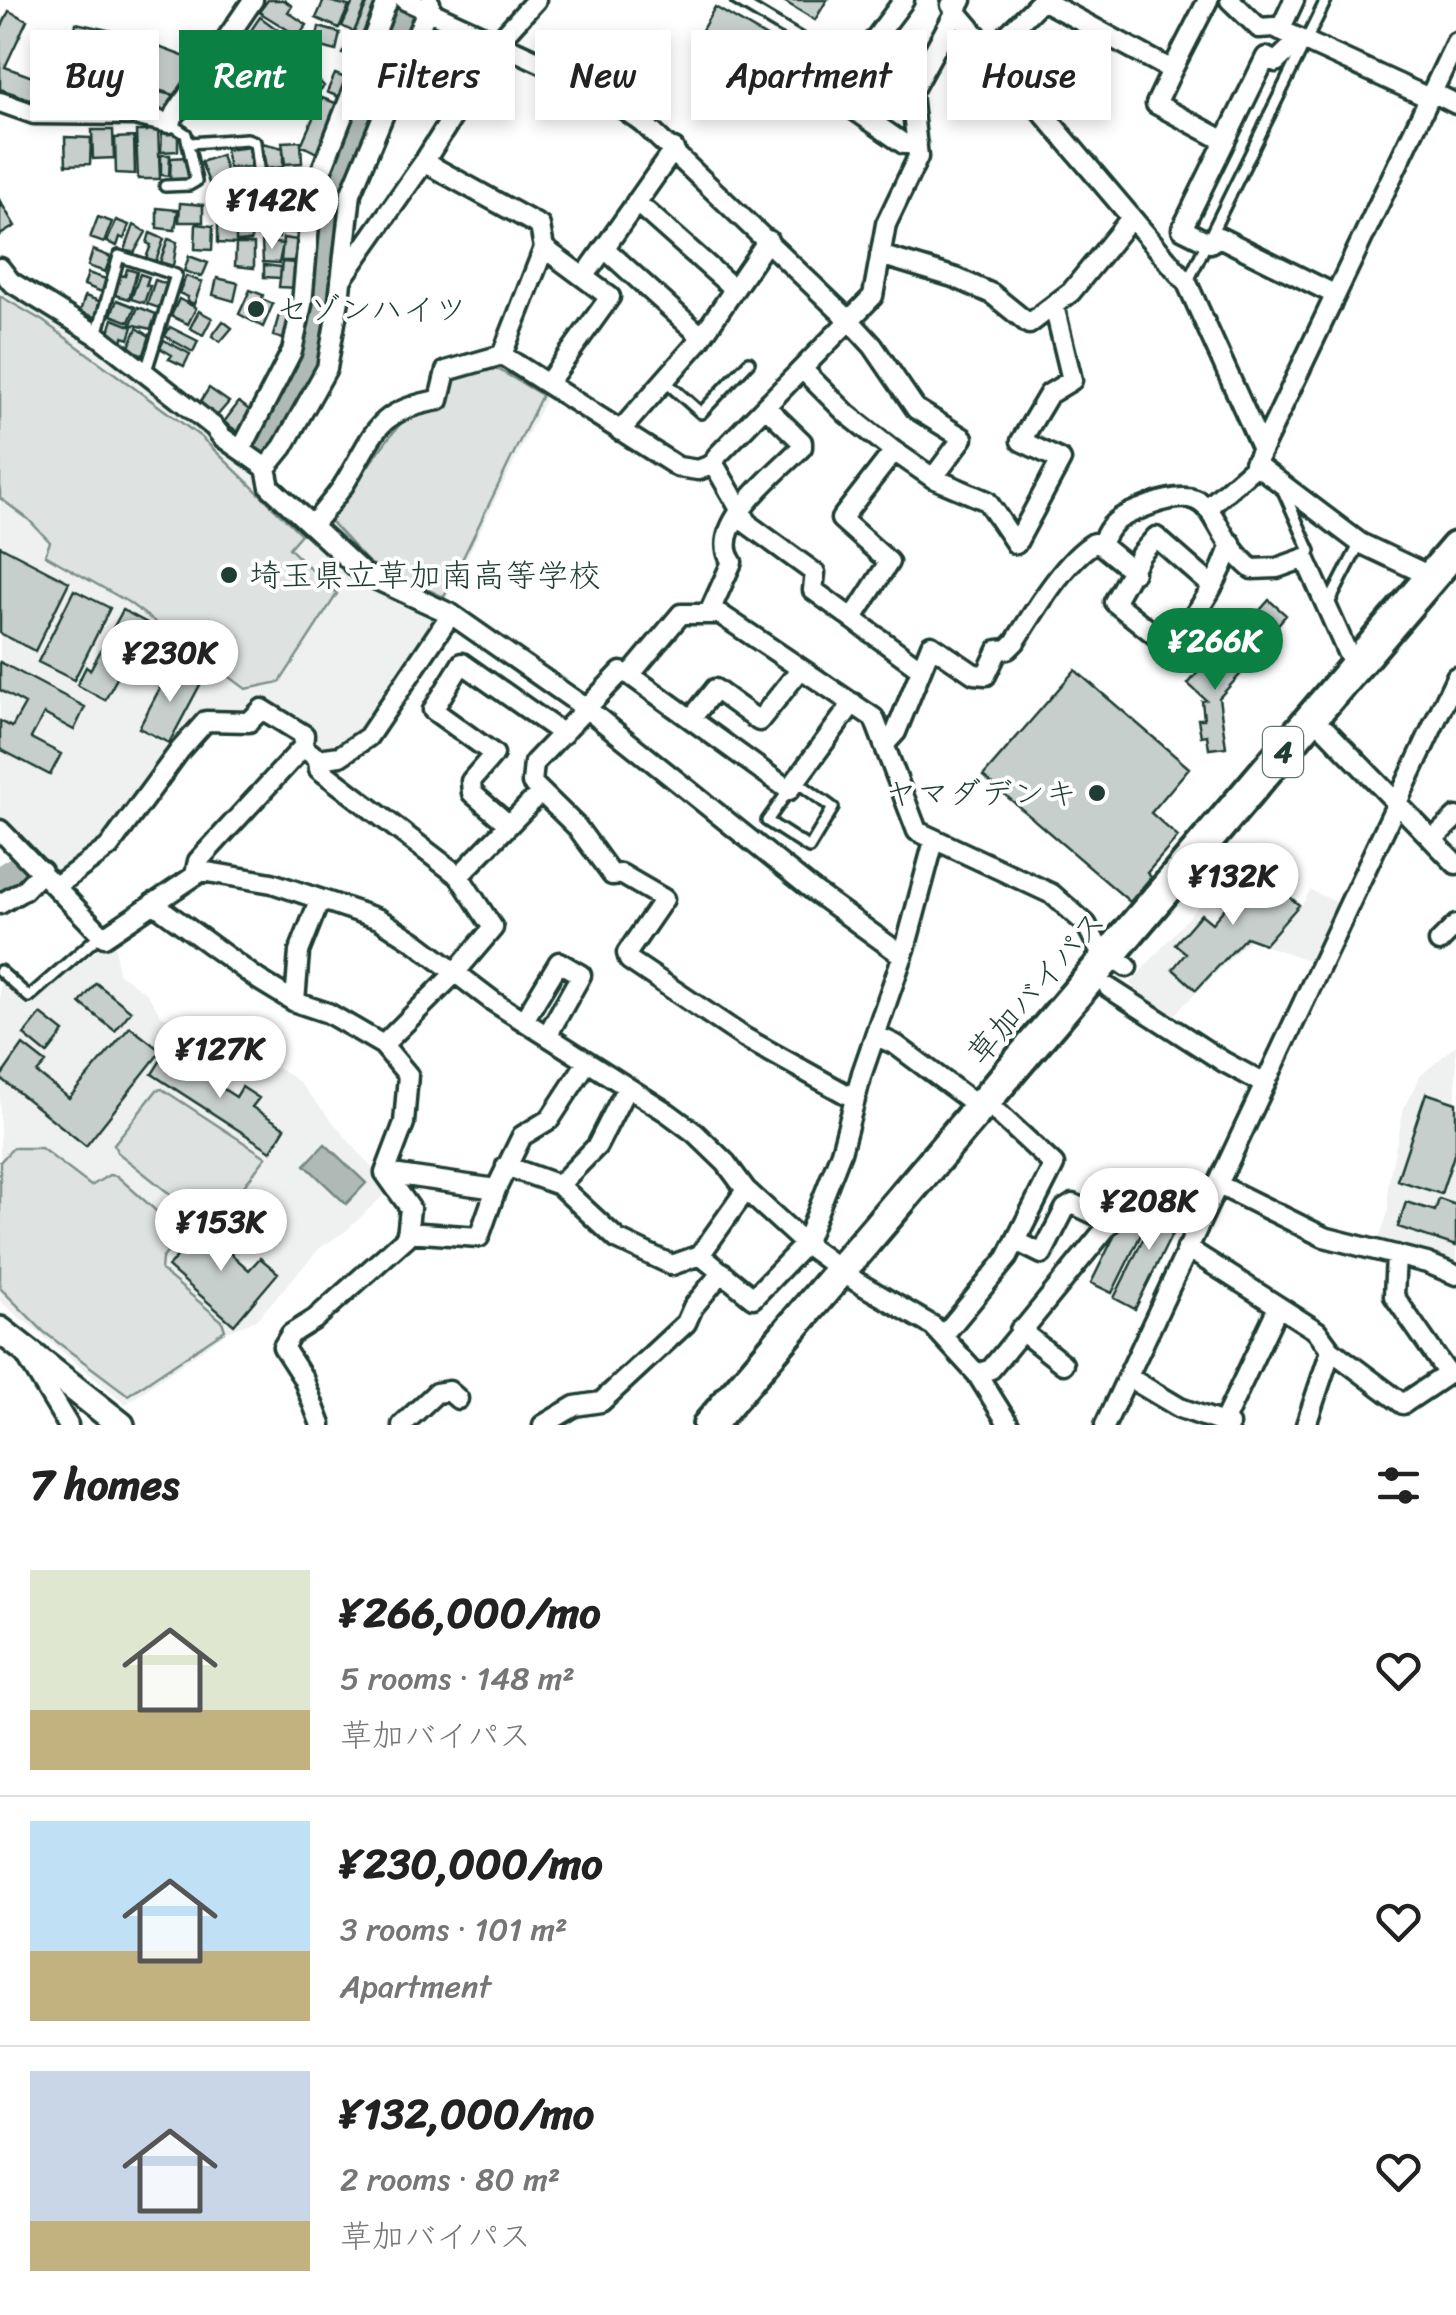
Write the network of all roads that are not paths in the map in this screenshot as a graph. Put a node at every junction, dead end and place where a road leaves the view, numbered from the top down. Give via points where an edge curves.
1 (253, 0) edge
2 (388, 0) edge
3 (536, 0) edge
4 (736, 0) edge
5 (904, 0) edge
6 (1042, 0) edge
7 (1208, 0) edge
8 (1230, 0) edge
9 (1294, 0) edge
10 (1326, 0) edge
11 (955, 3) edge
12 (421, 4) edge
13 (474, 30) edge
14 (511, 30) edge
15 (786, 30) edge
16 (883, 30) edge
17 (975, 30) edge
18 (1011, 30) edge
19 (1280, 30) junction
20 (1303, 40) junction
21 (1456, 42) edge
22 (515, 50) edge
23 (1172, 70) junction
24 (1430, 95) junction
25 (0, 102) edge
26 (1456, 104) edge
27 (451, 120) edge
28 (869, 120) edge
29 (1049, 120) edge
30 (169, 123) junction
31 (1224, 142) junction
32 (190, 143) junction
33 (916, 144) junction
34 (674, 149) junction
35 (424, 162) junction
36 (258, 168) dead end
37 (165, 186) dead end
38 (636, 202) junction
39 (1132, 218) junction
40 (768, 240) junction
41 (1210, 243) junction
42 (544, 248) junction
43 (604, 248) junction
44 (880, 255) junction
45 (0, 268) edge
46 (584, 277) junction
47 (340, 281) junction
48 (1187, 283) junction
49 (734, 289) junction
50 (1334, 294) junction
51 (1052, 309) junction
52 (850, 321) junction
53 (97, 335) junction
54 (702, 337) junction
55 (502, 355) junction
56 (748, 362) dead end
57 (804, 370) junction
58 (145, 374) junction
59 (665, 381) junction
60 (548, 383) junction
61 (766, 406) junction
62 (620, 432) junction
63 (241, 450) junction
64 (894, 450) junction
65 (1258, 455) junction
66 (714, 464) junction
67 (266, 468) junction
68 (933, 478) junction
69 (1280, 484) junction
70 (1207, 508) junction
71 (740, 510) junction
72 (313, 524) junction
73 (1231, 543) junction
74 (1360, 543) junction
75 (1101, 544) junction
76 (1456, 548) edge
77 (1305, 558) junction
78 (1134, 572) junction
79 (1444, 578) edge
80 (1212, 586) junction
81 (1327, 607) junction
82 (709, 613) junction
83 (450, 614) junction
84 (853, 618) junction
85 (1357, 665) junction
86 (921, 669) junction
87 (800, 670) junction
88 (630, 676) junction
89 (1456, 677) edge
90 (853, 703) junction
91 (588, 710) junction
92 (691, 719) junction
93 (1326, 730) junction
94 (563, 734) junction
95 (885, 744) junction
96 (303, 746) junction
97 (318, 759) junction
98 (793, 786) junction
99 (540, 792) junction
100 (1395, 802) junction
101 (1456, 817) edge
102 (510, 824) junction
103 (0, 830) edge
104 (1433, 839) junction
105 (934, 841) junction
106 (8, 850) edge
107 (1456, 864) edge
108 (42, 871) junction
109 (196, 875) junction
110 (460, 876) junction
111 (56, 886) junction
112 (320, 899) junction
113 (154, 903) junction
114 (0, 904) edge
115 (1456, 925) edge
116 (101, 934) junction
117 (1439, 942) dead end
118 (903, 956) junction
119 (1115, 970) junction
120 (0, 971) edge
121 (454, 974) junction
122 (295, 1002) junction
123 (524, 1020) junction
124 (548, 1034) junction
125 (875, 1036) junction
126 (383, 1046) junction
127 (587, 1062) junction
128 (1265, 1084) junction
129 (626, 1087) junction
130 (855, 1099) junction
131 (989, 1111) junction
132 (506, 1166) junction
133 (385, 1173) junction
134 (1217, 1184) junction
135 (559, 1186) junction
136 (496, 1188) junction
137 (746, 1190) junction
138 (408, 1232) junction
139 (1016, 1240) junction
140 (805, 1244) junction
141 (1187, 1248) junction
142 (700, 1255) junction
143 (1396, 1255) junction
144 (722, 1272) junction
145 (1456, 1276) edge
146 (848, 1277) junction
147 (1278, 1308) junction
148 (1020, 1330) junction
149 (943, 1336) junction
150 (10, 1337) edge
151 (1331, 1350) junction
152 (1063, 1364) dead end
153 (977, 1374) junction
154 (1128, 1377) junction
155 (458, 1399) dead end
156 (1226, 1424) edge
157 (68, 1425) edge
158 (120, 1425) edge
159 (321, 1425) edge
160 (402, 1425) edge
161 (543, 1425) edge
162 (709, 1425) edge
163 (736, 1425) edge
164 (1009, 1425) edge
165 (1105, 1425) edge
166 (1306, 1425) edge

1 - 30 street
2 - 63 street via 316,182 292,351
3 - 14 street
4 - 15 lane
5 - 16 street
6 - 18 street
6 - 23 street
7 - 23 street
8 - 19 street via 1259,28
9 - 19 street
10 - 20 lane
11 - 17 street
11 - 33 street via 911,93
12 - 13 street
12 - 47 street via 351,193
19 - 20 street
20 - 24 street
20 - 31 street via 1276,62 1266,57
20 - 41 lane
21 - 24 street
22 - 34 street via 592,86
23 - 31 street via 1156,104
24 - 26 street
24 - 50 street
25 - 30 street via 34,114 134,115
27 - 35 street
28 - 33 street via 904,144
29 - 39 street
30 - 32 lane
31 - 41 street via 1182,229
32 - 36 lane via 255,142
32 - 37 lane via 196,181
33 - 44 street via 918,157 886,224
34 - 38 street
34 - 40 street
35 - 42 street via 540,226
35 - 47 street
38 - 43 street
38 - 49 street
39 - 48 street
39 - 51 street
40 - 49 street
40 - 52 street
41 - 48 lane
41 - 50 street via 1220,237
42 - 46 street
42 - 55 street
43 - 46 street
43 - 54 street
44 - 51 street via 992,294 1029,324
44 - 52 street via 873,296
45 - 53 street
46 - 60 street via 610,297
47 - 67 street via 327,368
48 - 65 street
49 - 54 street
50 - 65 street
51 - 68 street via 1072,380 1049,394 1021,441 1061,460 1016,544 987,501
52 - 57 street
52 - 68 street via 916,409 963,438
53 - 58 street
53 - 58 lane via 118,256 176,275
54 - 59 street
55 - 60 street
55 - 72 street via 446,371 439,400 411,404 377,426
56 - 59 lane via 701,413
57 - 61 street
57 - 64 street
58 - 63 street
59 - 62 street
60 - 62 street
61 - 66 street
61 - 71 street via 802,447
62 - 66 street via 678,467
63 - 67 street
64 - 68 street
64 - 84 street via 841,519 889,562
65 - 69 street
65 - 70 street
66 - 71 street
67 - 72 street via 270,487
69 - 74 street
69 - 77 lane via 1310,551
70 - 73 street
70 - 75 street via 1182,495 1164,498 1117,518
71 - 82 street via 726,534 732,562
71 - 84 street via 749,525 815,573 813,590
72 - 83 street via 364,574
73 - 77 street via 1252,570
73 - 80 street
74 - 79 street
74 - 81 lane
75 - 78 street
75 - 86 street via 1086,548 1015,642 998,650 986,675 931,646
76 - 79 highway, 草加バイパス / 4
77 - 81 street
78 - 80 street via 1156,537
78 - 80 street via 1114,602 1170,647
79 - 85 highway, 草加バイパス / 4
79 - 93 highway, 草加バイパス / 4
81 - 85 street
82 - 87 street
82 - 88 street via 681,614
83 - 91 street
83 - 97 street via 368,736 340,756
84 - 86 street
85 - 119 highway, 草加バイパス / 4
86 - 95 street
87 - 90 street
87 - 92 street via 759,720 715,689
88 - 91 street via 621,672
88 - 92 street
89 - 100 street
90 - 95 street via 874,718
90 - 98 street
91 - 94 street
91 - 118 street
92 - 98 street
93 - 100 street
93 - 119 highway, 草加バイパス / 4
94 - 99 street via 534,762 532,783
94 - 102 street via 462,663 434,710 494,754 470,781 472,793
95 - 105 street via 916,831
96 - 97 street
96 - 109 street via 198,861
96 - 111 street via 304,735 262,709 250,722 206,722 109,847
97 - 110 street via 320,770
98 - 98 lane via 768,821 810,848 833,808
99 - 102 street
99 - 130 street via 578,827 612,875 664,899 627,952 630,960 745,1038
100 - 104 street
100 - 128 street
101 - 104 street
102 - 110 street
103 - 106 street
104 - 107 street
105 - 118 street
105 - 119 street via 1052,894 1086,924
106 - 108 street
108 - 111 street
108 - 114 street
109 - 112 street via 272,882
109 - 113 street
110 - 121 street via 493,928
111 - 116 street
112 - 121 street via 379,919
112 - 122 street via 299,952
113 - 116 street
113 - 122 street
115 - 117 street
116 - 120 lane via 29,997
118 - 125 street
119 - 128 street via 1224,1062
119 - 131 highway, 草加バイパス / 4
121 - 123 street
121 - 126 street
122 - 126 street
123 - 124 street
123 - 124 street via 558,962 581,975
124 - 127 street
125 - 130 street
125 - 131 street
126 - 133 street via 408,1075 404,1123
127 - 129 street
127 - 132 street via 550,1119 522,1136
128 - 134 street
129 - 135 street via 597,1146
129 - 137 street via 695,1133
130 - 140 street
131 - 139 street via 1054,1165
131 - 146 highway, 草加バイパス / 4
132 - 135 street
132 - 136 street
133 - 136 street
133 - 138 street via 410,1208
134 - 141 street
134 - 143 street via 1324,1237
135 - 142 street via 616,1239 672,1265
136 - 138 street via 479,1237
137 - 140 street
137 - 142 street
138 - 159 street via 284,1342
139 - 148 street via 1042,1254 1073,1204 1111,1222
139 - 149 street
140 - 144 street via 753,1298
140 - 146 street
141 - 147 street
141 - 154 street
142 - 144 street
143 - 145 street
143 - 151 street via 1394,1296 1448,1374 1403,1404
144 - 161 street via 686,1323 601,1402 575,1406
146 - 149 street
146 - 162 highway, 草加バイパス / 4
146 - 163 highway, 草加バイパス / 4
147 - 151 street via 1317,1332
147 - 156 street
148 - 152 street
148 - 153 street via 991,1369
149 - 153 street
150 - 157 street
150 - 158 main road
151 - 166 street
153 - 164 street
154 - 156 street via 1180,1408
154 - 165 street
155 - 160 street via 449,1391 436,1393

